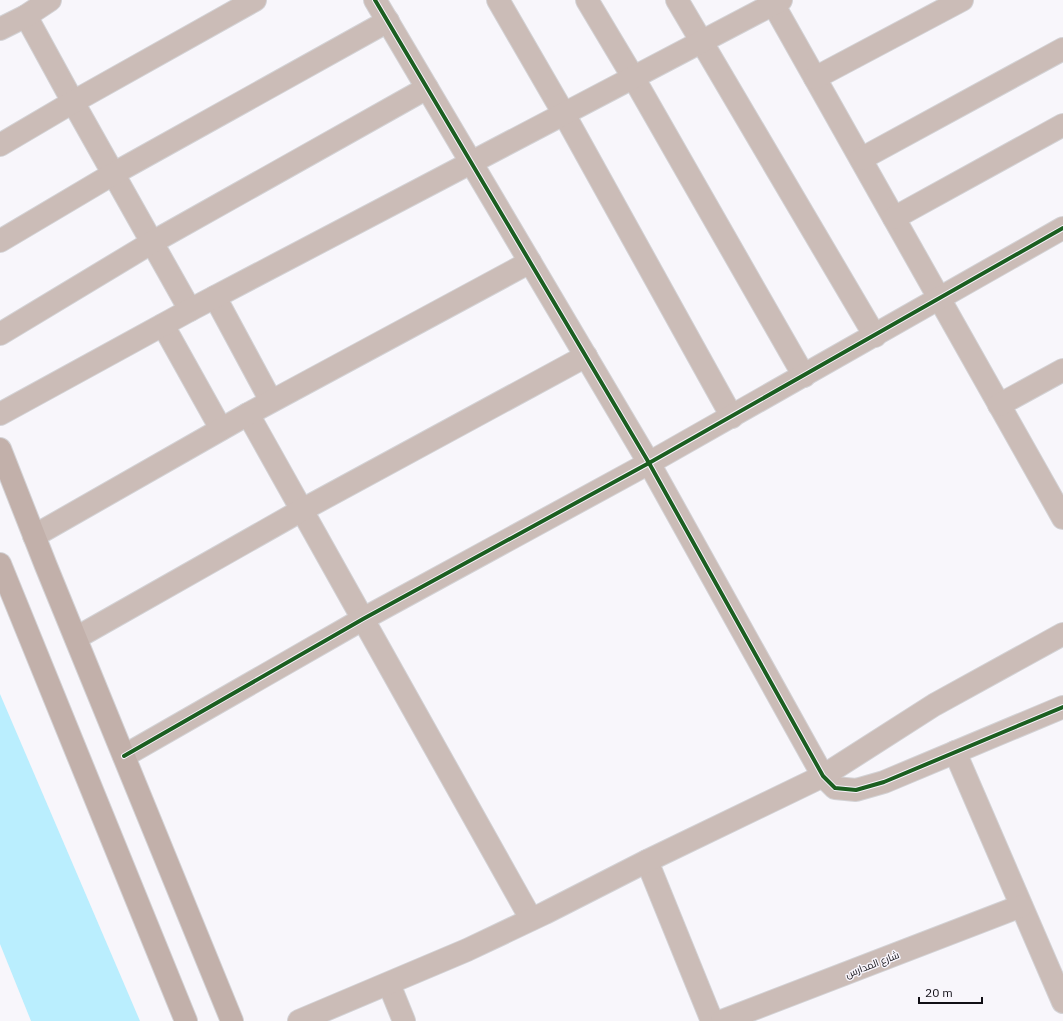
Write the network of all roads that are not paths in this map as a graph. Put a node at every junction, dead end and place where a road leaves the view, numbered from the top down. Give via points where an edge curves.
1 (50, 0) edge
2 (255, 0) edge
3 (375, 0) edge
4 (498, 0) edge
5 (587, 0) edge
6 (677, 0) edge
7 (962, 0) edge
8 (775, 1) edge
9 (26, 16) junction
10 (388, 21) junction
11 (0, 29) edge
12 (702, 41) junction
13 (1063, 49) edge
14 (633, 77) junction
15 (815, 78) junction
16 (427, 88) junction
17 (73, 102) junction
18 (564, 114) junction
19 (1063, 125) edge
20 (0, 145) edge
21 (861, 159) junction
22 (471, 163) junction
23 (113, 174) junction
24 (894, 218) junction
25 (1063, 228) edge
26 (0, 241) edge
27 (152, 243) junction
28 (530, 262) junction
29 (215, 297) junction
30 (940, 299) junction
31 (190, 310) junction
32 (163, 325) junction
33 (0, 334) edge
34 (875, 336) junction
35 (586, 356) junction
36 (1063, 370) edge
37 (804, 376) junction
38 (271, 402) junction
39 (999, 405) junction
40 (0, 414) edge
41 (248, 414) junction
42 (732, 417) junction
43 (221, 429) junction
44 (0, 449) edge
45 (649, 464) junction
46 (1060, 506) edge
47 (302, 510) junction
48 (34, 536) junction
49 (0, 564) edge
50 (363, 619) junction
51 (1063, 634) edge
52 (76, 638) junction
53 (1063, 707) edge
54 (955, 752) junction
55 (124, 756) junction
56 (823, 776) junction
57 (647, 861) junction
58 (1021, 906) junction
59 (531, 919) junction
60 (389, 984) junction
61 (1063, 1002) edge
62 (186, 1021) edge
63 (232, 1021) edge
64 (300, 1021) edge
65 (404, 1021) edge
66 (712, 1021) edge
67 (722, 1021) edge

1 - 9 street
2 - 17 street
3 - 10 street
4 - 18 street
5 - 14 street
6 - 12 street
7 - 15 street
8 - 12 street
8 - 15 street
9 - 11 street
9 - 17 street
10 - 16 street
10 - 23 street
12 - 14 street
12 - 34 street
13 - 21 street
14 - 18 street
14 - 37 street
15 - 21 street
16 - 22 street
16 - 27 street
17 - 20 street
17 - 23 street
18 - 22 street
18 - 42 street
19 - 24 street
21 - 24 street
22 - 28 street
22 - 29 street
23 - 26 street
23 - 27 street
24 - 30 street
25 - 30 street
27 - 31 street
27 - 33 street
28 - 35 street
28 - 38 street
29 - 31 street
29 - 38 street
30 - 34 street
30 - 39 street
31 - 32 street
32 - 40 street
32 - 43 street
34 - 37 street
35 - 45 street
35 - 47 street
36 - 39 street
37 - 42 street
38 - 41 street
39 - 46 street
41 - 43 street
41 - 47 street
42 - 45 street
43 - 48 street
44 - 48 street
45 - 50 street
45 - 56 street
47 - 50 street
47 - 52 street
48 - 52 street
49 - 62 street
50 - 55 street
50 - 59 street
51 - 56 street via 934,705
52 - 55 street
53 - 54 street
54 - 56 street via 884,782 856,790 834,788
54 - 58 street
55 - 63 street
56 - 57 street
57 - 59 street
57 - 66 street
58 - 61 street
58 - 67 street, شارع المدارس
59 - 60 street
60 - 64 street
60 - 65 street

